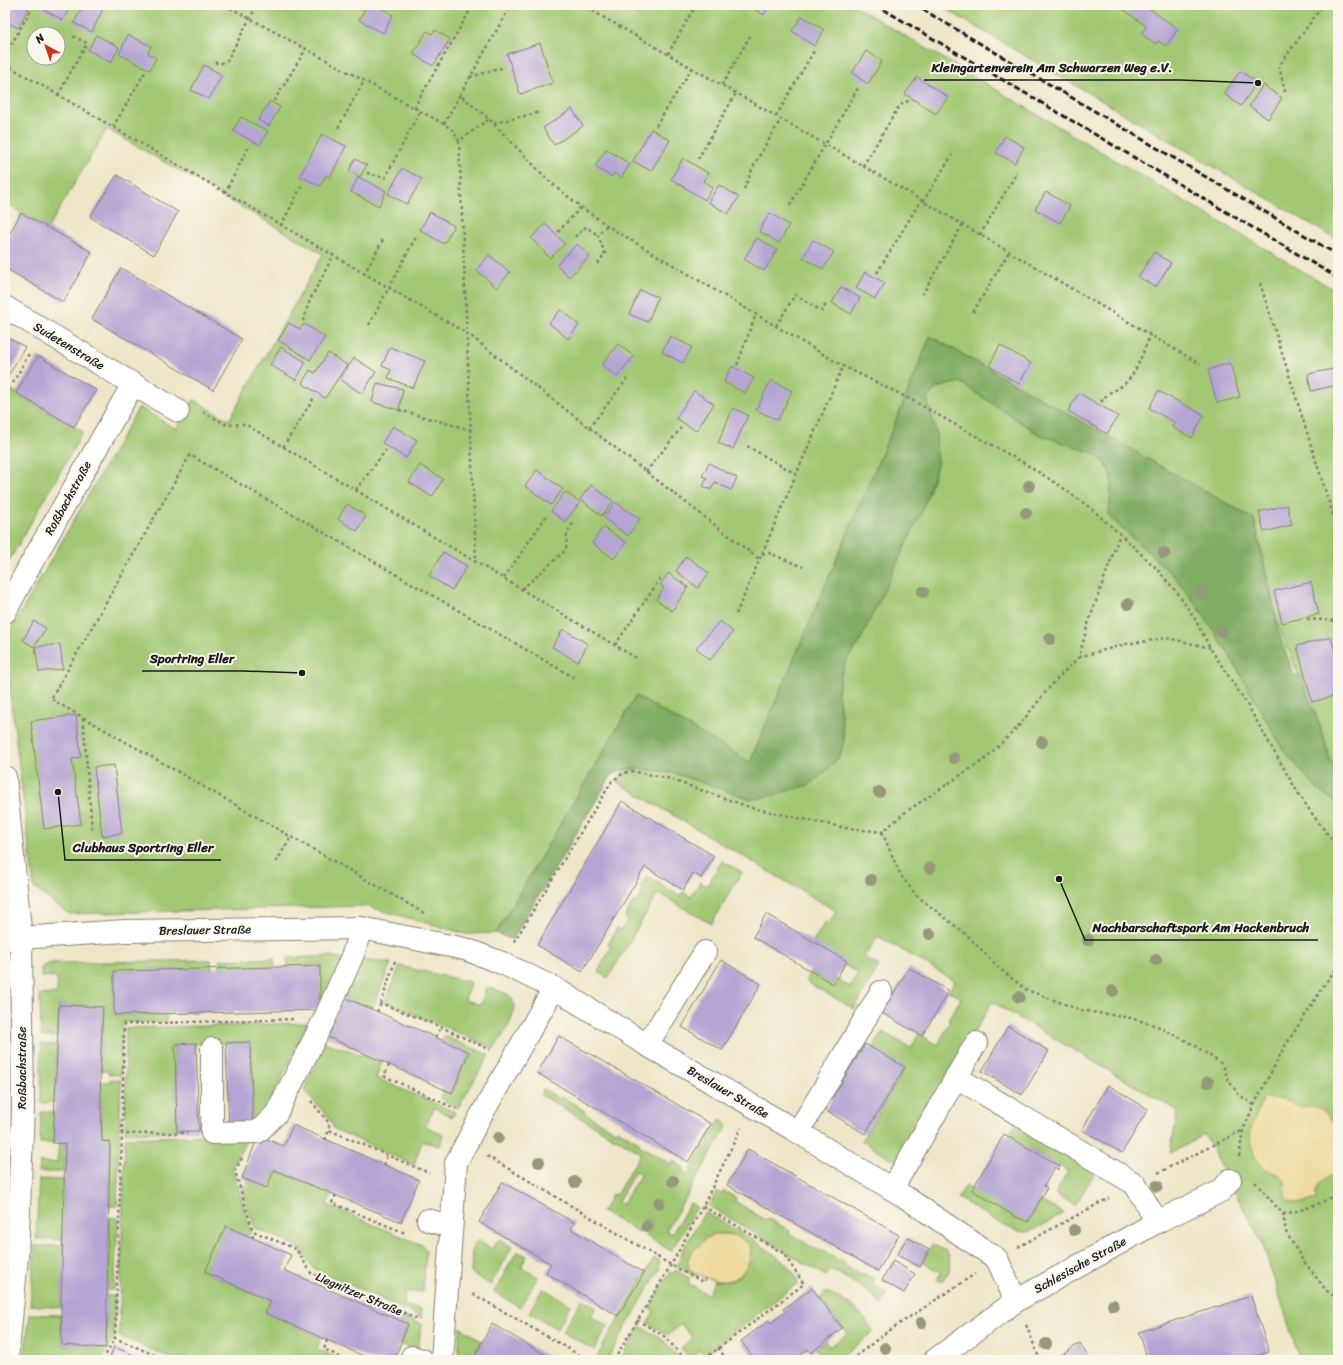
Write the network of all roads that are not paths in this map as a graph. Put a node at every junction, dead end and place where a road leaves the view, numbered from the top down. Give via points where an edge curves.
1 (5, 307) edge
2 (133, 384) junction
3 (178, 411) road end
4 (5, 612) edge
5 (5, 777) edge
6 (361, 928) junction
7 (13, 939) edge
8 (705, 952) dead end
9 (554, 988) junction
10 (881, 992) dead end
11 (976, 1043) dead end
12 (647, 1045) junction
13 (212, 1049) dead end
14 (956, 1077) junction
15 (798, 1132) junction
16 (1230, 1180) road end
17 (892, 1189) junction
18 (428, 1220) dead end
19 (1157, 1222) junction
20 (452, 1227) junction
21 (1016, 1302) junction
22 (7, 1360) edge
23 (442, 1360) edge
24 (935, 1360) edge

1 - 2 street, Sudetenstraße
2 - 3 street, Sudetenstraße
2 - 4 street, Roßbachstraße
5 - 7 street, Roßbachstraße
6 - 7 street, Breslauer Straße via 125,931
6 - 9 street, Breslauer Straße via 465,949 502,963
6 - 13 street via 353,954 325,1018 276,1114 258,1132 212,1133
7 - 22 street, Roßbachstraße via 23,1109 17,1258
8 - 12 street
9 - 12 street, Breslauer Straße
9 - 20 street via 456,1163
10 - 15 street
11 - 14 street
12 - 15 street, Breslauer Straße
14 - 17 street
14 - 19 street via 1135,1184
15 - 17 street, Breslauer Straße
16 - 19 street, Schlesische Straße via 1220,1191
17 - 21 street, Breslauer Straße via 997,1259
18 - 20 street
19 - 21 street, Schlesische Straße
20 - 23 street
21 - 24 street, Schlesische Straße

